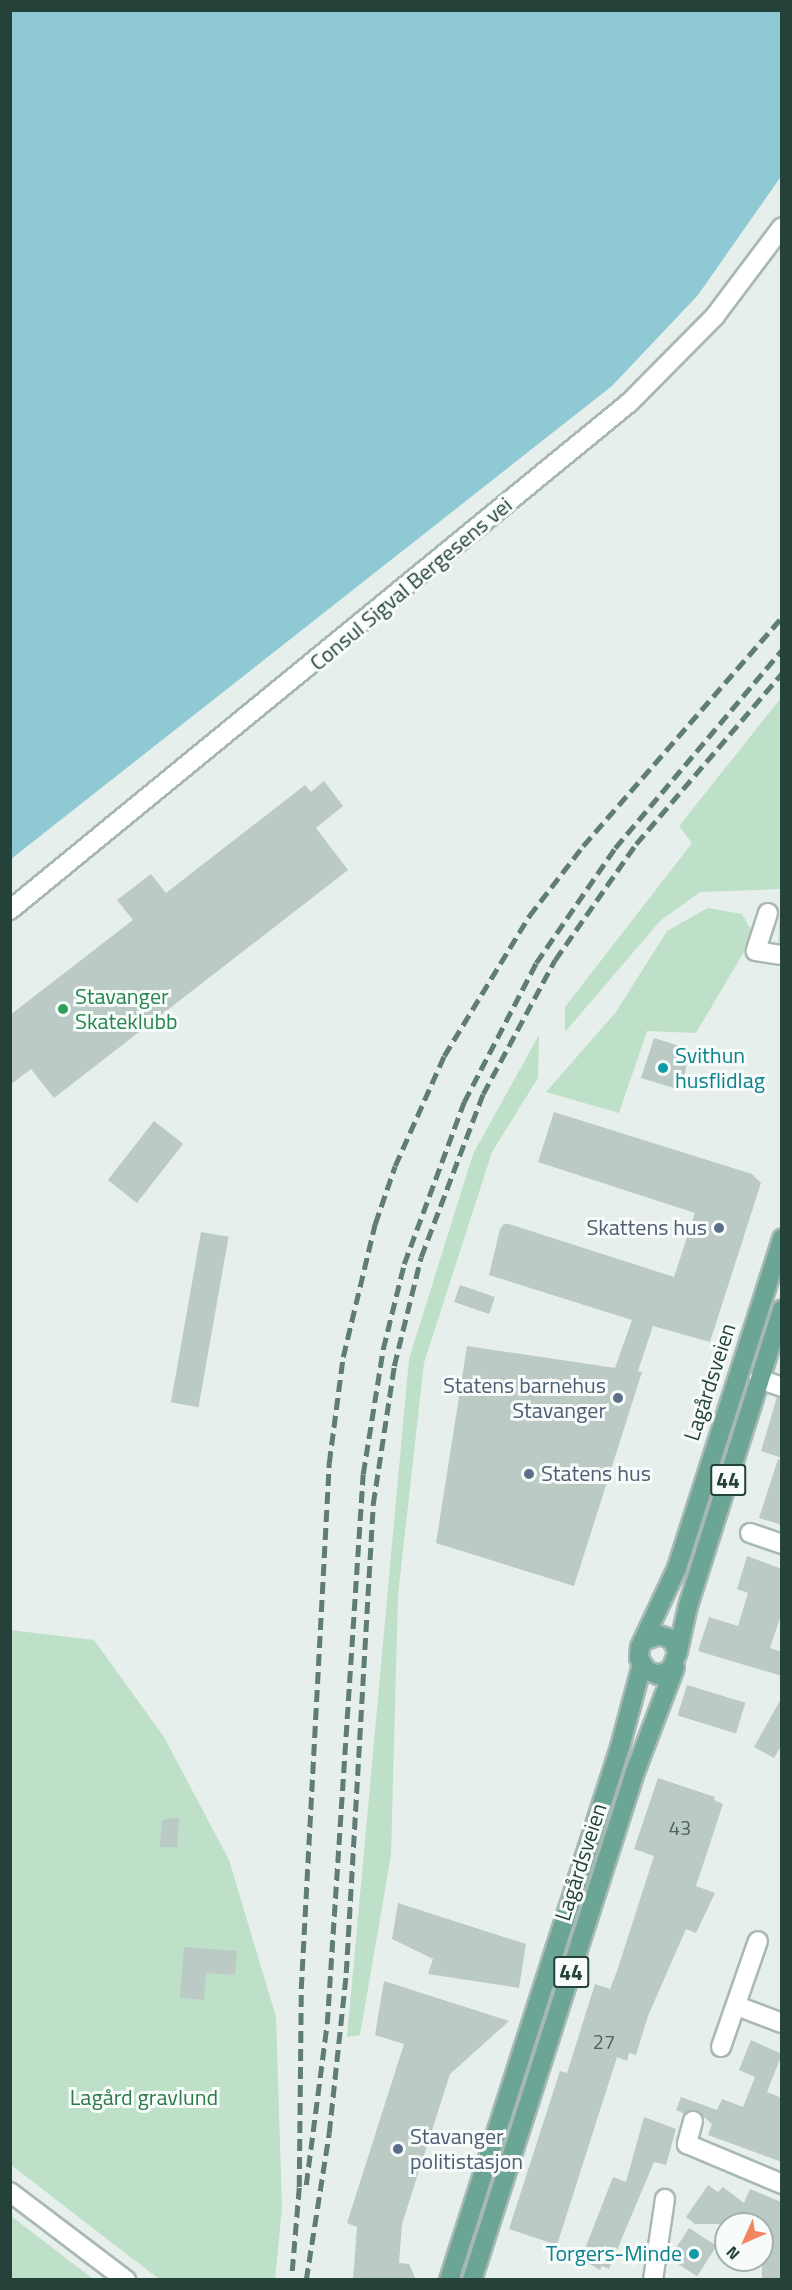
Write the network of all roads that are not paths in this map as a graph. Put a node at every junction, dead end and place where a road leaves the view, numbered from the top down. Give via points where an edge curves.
1 (782, 227) edge
2 (10, 910) edge
3 (768, 913) dead end
4 (782, 955) edge
5 (782, 1238) edge
6 (782, 1310) edge
7 (759, 1379) junction
8 (782, 1387) edge
9 (750, 1533) dead end
10 (782, 1544) edge
11 (644, 1641) junction
12 (676, 1659) junction
13 (642, 1665) junction
14 (758, 1941) dead end
15 (737, 2006) junction
16 (782, 2023) edge
17 (722, 2047) dead end
18 (693, 2121) dead end
19 (782, 2184) edge
20 (10, 2192) edge
21 (665, 2199) dead end
22 (126, 2280) edge
23 (449, 2280) edge
24 (472, 2280) edge
25 (653, 2280) edge

1 - 2 street, Consul Sigval Bergesens vei via 715,316 630,402
3 - 4 street via 756,951
5 - 11 main road, Lagårdsveien / 44 via 677,1568
6 - 7 main road, Lagårdsveien / 44
7 - 8 street
7 - 12 main road, Lagårdsveien / 44
9 - 10 street
11 - 12 main road via 664,1636
11 - 13 main road, 44 via 639,1654
12 - 13 main road via 658,1675
12 - 24 main road, Lagårdsveien / 44 via 642,1752
13 - 23 main road, Lagårdsveien / 44 via 620,1747
14 - 15 street
15 - 16 street
15 - 17 street
18 - 19 street via 687,2144
20 - 22 street
21 - 25 street

